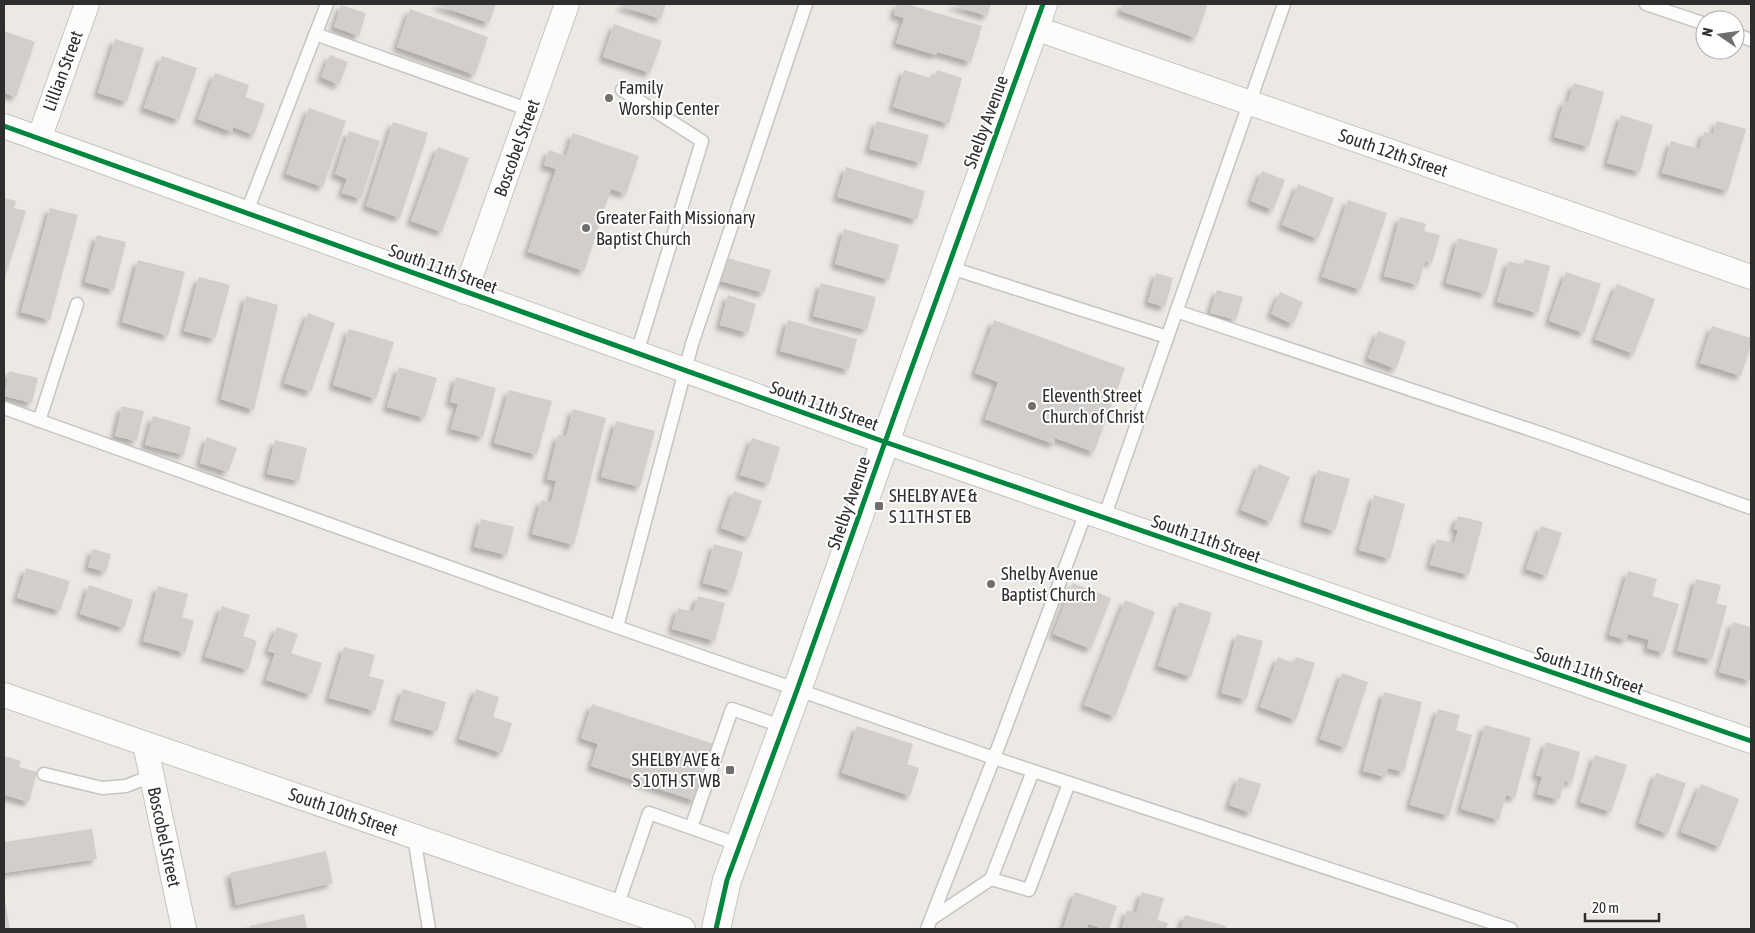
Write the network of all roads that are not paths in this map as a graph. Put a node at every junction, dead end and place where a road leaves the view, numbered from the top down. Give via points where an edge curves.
1 (87, 4) edge
2 (327, 4) edge
3 (568, 4) edge
4 (806, 4) edge
5 (1284, 4) edge
6 (1646, 4) edge
7 (1039, 16) edge
8 (1695, 21) edge
9 (315, 34) junction
10 (622, 90) dead end
11 (1248, 102) junction
12 (530, 110) junction
13 (4, 126) edge
14 (39, 139) junction
15 (246, 214) junction
16 (948, 268) junction
17 (1751, 277) edge
18 (465, 292) junction
19 (77, 304) dead end
20 (1176, 311) junction
21 (1167, 337) junction
22 (637, 353) junction
23 (686, 370) junction
24 (4, 408) edge
25 (39, 421) junction
26 (885, 442) junction
27 (1751, 508) edge
28 (1095, 515) junction
29 (617, 627) junction
30 (797, 690) junction
31 (4, 696) edge
32 (784, 727) junction
33 (1751, 742) edge
34 (145, 744) junction
35 (994, 758) junction
36 (1033, 772) junction
37 (44, 774) dead end
38 (150, 776) junction
39 (1069, 783) junction
40 (691, 828) junction
41 (414, 837) junction
42 (740, 845) junction
43 (991, 879) junction
44 (617, 906) junction
45 (929, 924) edge
46 (184, 929) edge
47 (429, 929) edge
48 (683, 929) edge
49 (716, 929) edge
50 (1511, 929) edge

1 - 14 street, Lillian Street
2 - 9 lane
3 - 12 street, Boscobel Street
4 - 23 lane
5 - 11 lane
6 - 8 lane
7 - 11 street, South 12th Street
7 - 16 street, Shelby Avenue
9 - 12 lane
9 - 15 lane
10 - 22 lane via 702,141
11 - 17 street, South 12th Street
11 - 20 lane
12 - 18 street, Boscobel Street
13 - 14 street, South 11th Street
14 - 15 street, South 11th Street
15 - 18 street, South 11th Street
16 - 21 lane
16 - 26 street, Shelby Avenue
18 - 22 street, South 11th Street
19 - 25 lane
20 - 21 lane
20 - 27 lane via 1549,436
21 - 28 lane
22 - 23 street, South 11th Street
23 - 26 street, South 11th Street
23 - 29 lane
24 - 25 lane
25 - 29 lane
26 - 28 street, South 11th Street
26 - 30 street, Shelby Avenue
28 - 33 street, South 11th Street
28 - 35 lane
29 - 30 lane
30 - 32 street, Shelby Avenue
30 - 35 lane
31 - 34 street, South 10th Street
32 - 40 lane via 732,709
32 - 42 street, Shelby Avenue
34 - 38 street, Boscobel Street
34 - 41 street, South 10th Street
35 - 36 lane
35 - 45 lane
36 - 39 lane
36 - 43 lane
37 - 38 lane via 102,788 126,786
38 - 46 street, Boscobel Street
39 - 43 lane via 1028,890
39 - 50 lane
40 - 42 lane
40 - 44 lane via 649,813
41 - 44 street, South 10th Street
41 - 47 lane
42 - 49 street, Shelby Avenue via 727,880
43 - 45 lane
44 - 48 street, South 10th Street

